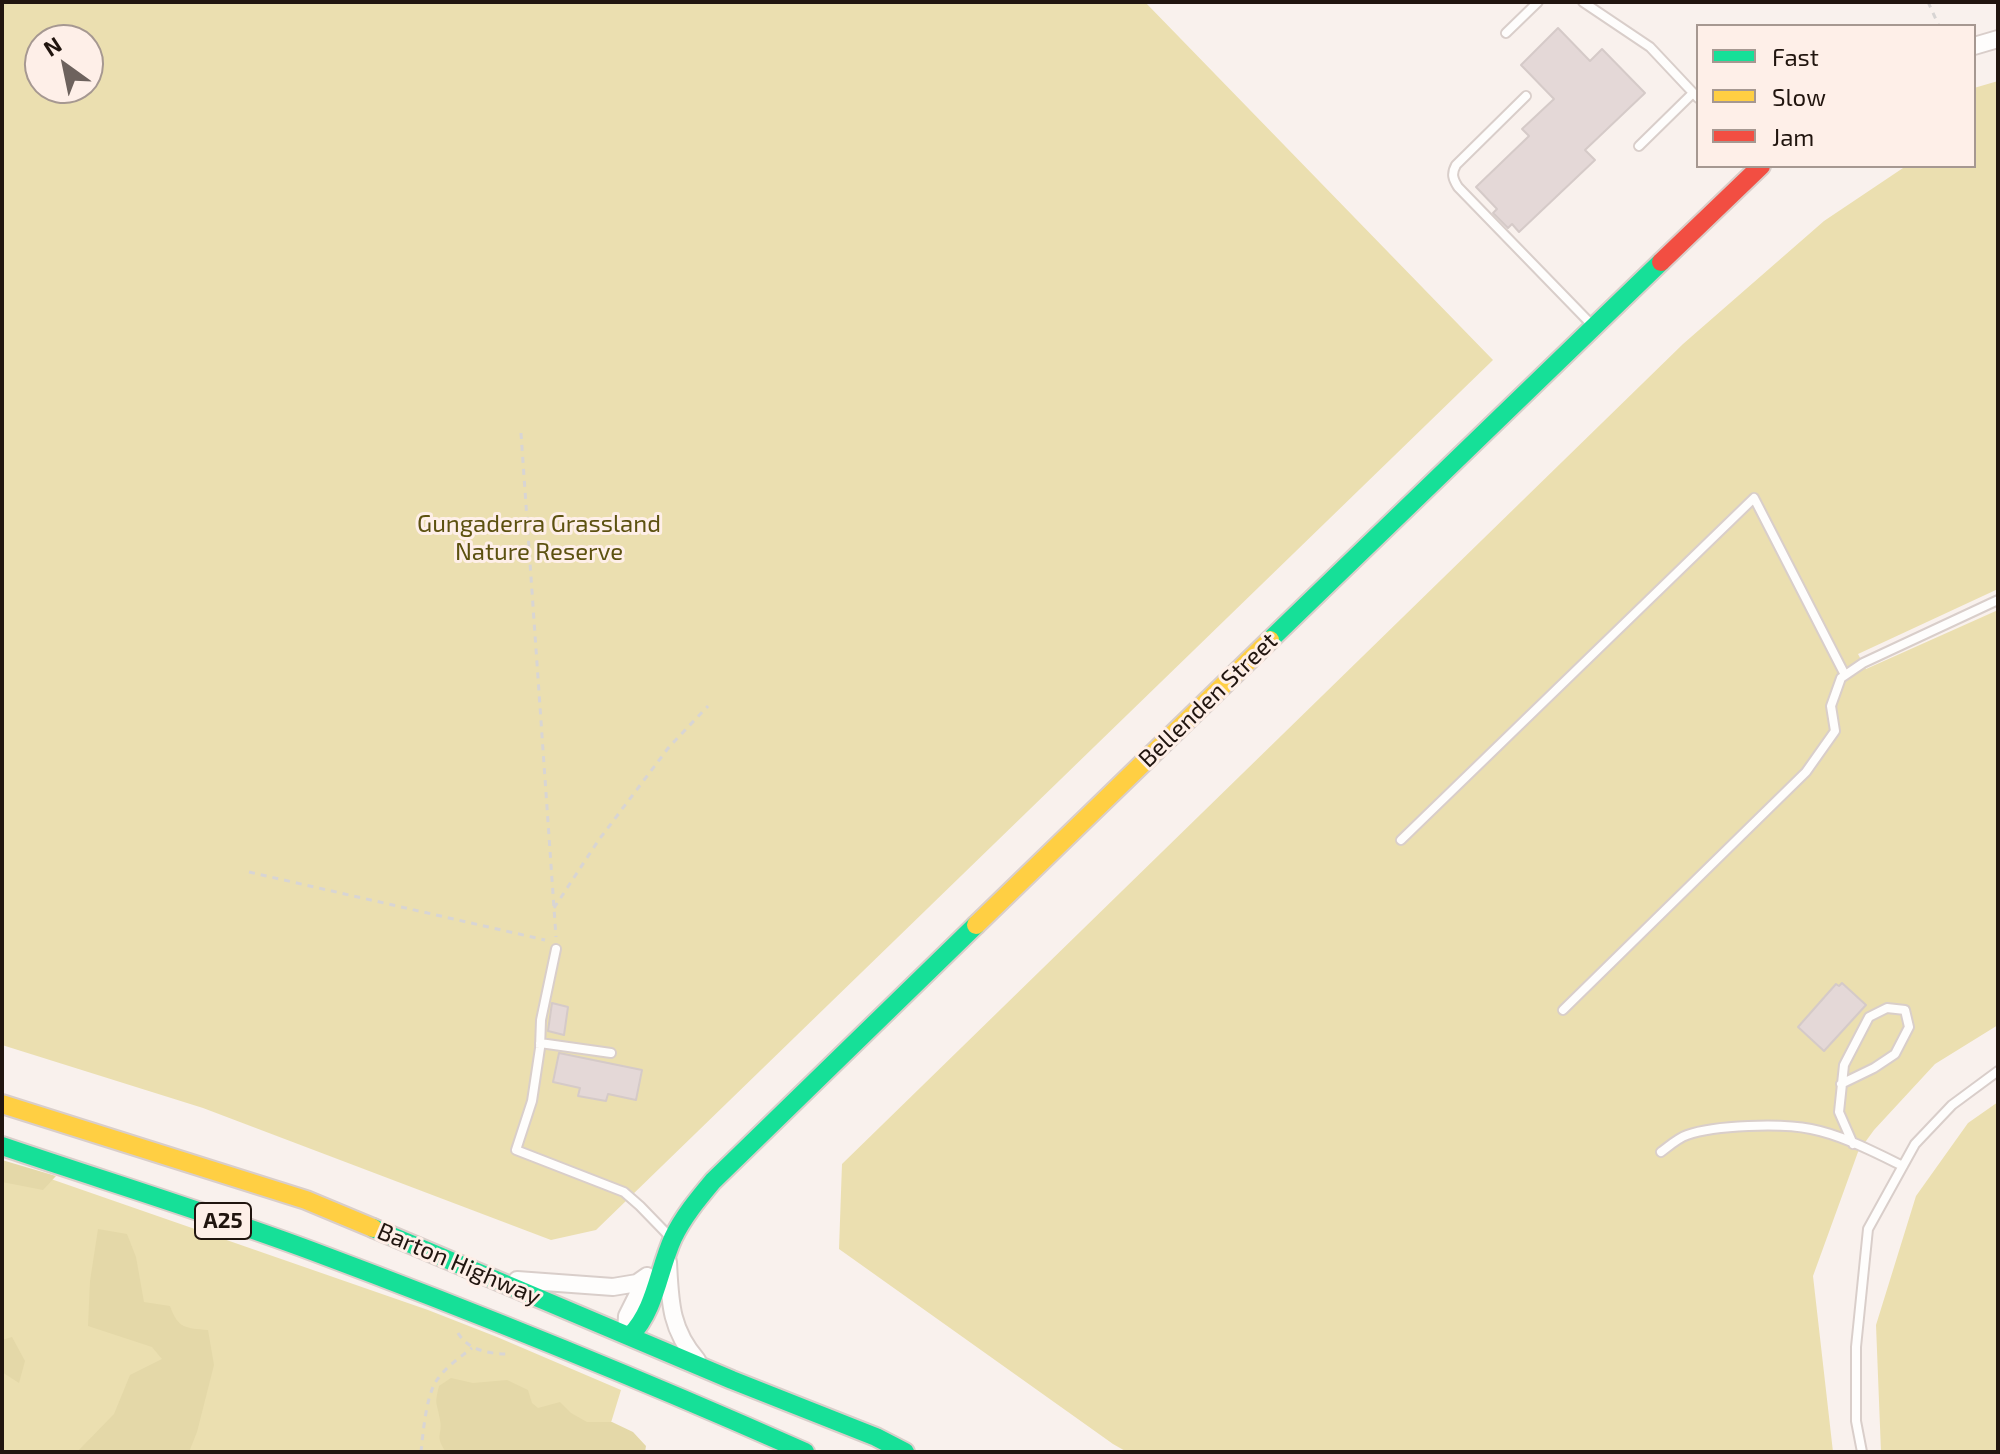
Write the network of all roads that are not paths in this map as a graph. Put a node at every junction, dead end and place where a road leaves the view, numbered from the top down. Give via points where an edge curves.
1 (1538, 2) edge
2 (1583, 2) edge
3 (1506, 33) dead end
4 (1998, 39) edge
5 (1976, 45) edge
6 (1696, 95) edge
7 (1526, 96) dead end
8 (1639, 146) dead end
9 (1759, 168) edge
10 (1593, 327) junction
11 (1998, 600) edge
12 (1845, 675) junction
13 (1401, 840) dead end
14 (556, 949) dead end
15 (1563, 1010) dead end
16 (540, 1043) junction
17 (611, 1053) dead end
18 (1998, 1071) edge
19 (1841, 1084) junction
20 (2, 1104) edge
21 (1853, 1144) junction
22 (2, 1146) edge
23 (1661, 1152) dead end
24 (1903, 1166) junction
25 (670, 1246) junction
26 (647, 1276) junction
27 (495, 1279) junction
28 (628, 1336) junction
29 (565, 1350) junction
30 (704, 1368) junction
31 (691, 1401) junction
32 (805, 1452) edge
33 (905, 1452) edge
34 (1862, 1452) edge

1 - 3 lane
2 - 6 lane via 1650,47
4 - 5 street
6 - 8 lane
7 - 10 lane via 1456,165 1454,180
9 - 10 main road, Bellenden Street
10 - 25 main road, Bellenden Street via 713,1181 689,1210
11 - 12 lane
12 - 13 lane via 1754,498
12 - 15 lane via 1831,706 1835,731 1806,772
14 - 16 lane
16 - 17 lane
16 - 25 lane via 532,1101 516,1150 624,1192
18 - 24 lane via 1952,1105 1915,1144
19 - 19 lane via 1844,1065 1869,1017 1887,1008 1905,1010 1909,1027 1895,1054
19 - 21 lane via 1839,1112
20 - 27 main road, Barton Highway / A25 via 306,1200
21 - 23 lane via 1810,1128 1717,1128 1684,1135
21 - 24 lane
22 - 29 main road, Barton Highway / A25 via 309,1250
24 - 34 lane via 1868,1229 1856,1347 1856,1421
25 - 26 street, Bellenden Street
25 - 28 main road, Bellenden Street via 643,1322
25 - 30 street via 675,1326
26 - 27 street via 613,1287
26 - 28 street, Bellenden Street via 627,1316
27 - 28 main road, Barton Highway / A25
28 - 29 main road
28 - 30 main road, Barton Highway / A25
28 - 31 main road via 639,1361
29 - 31 main road, Barton Highway / A25
30 - 33 main road, Barton Highway / A25
31 - 32 main road, Barton Highway / A25

